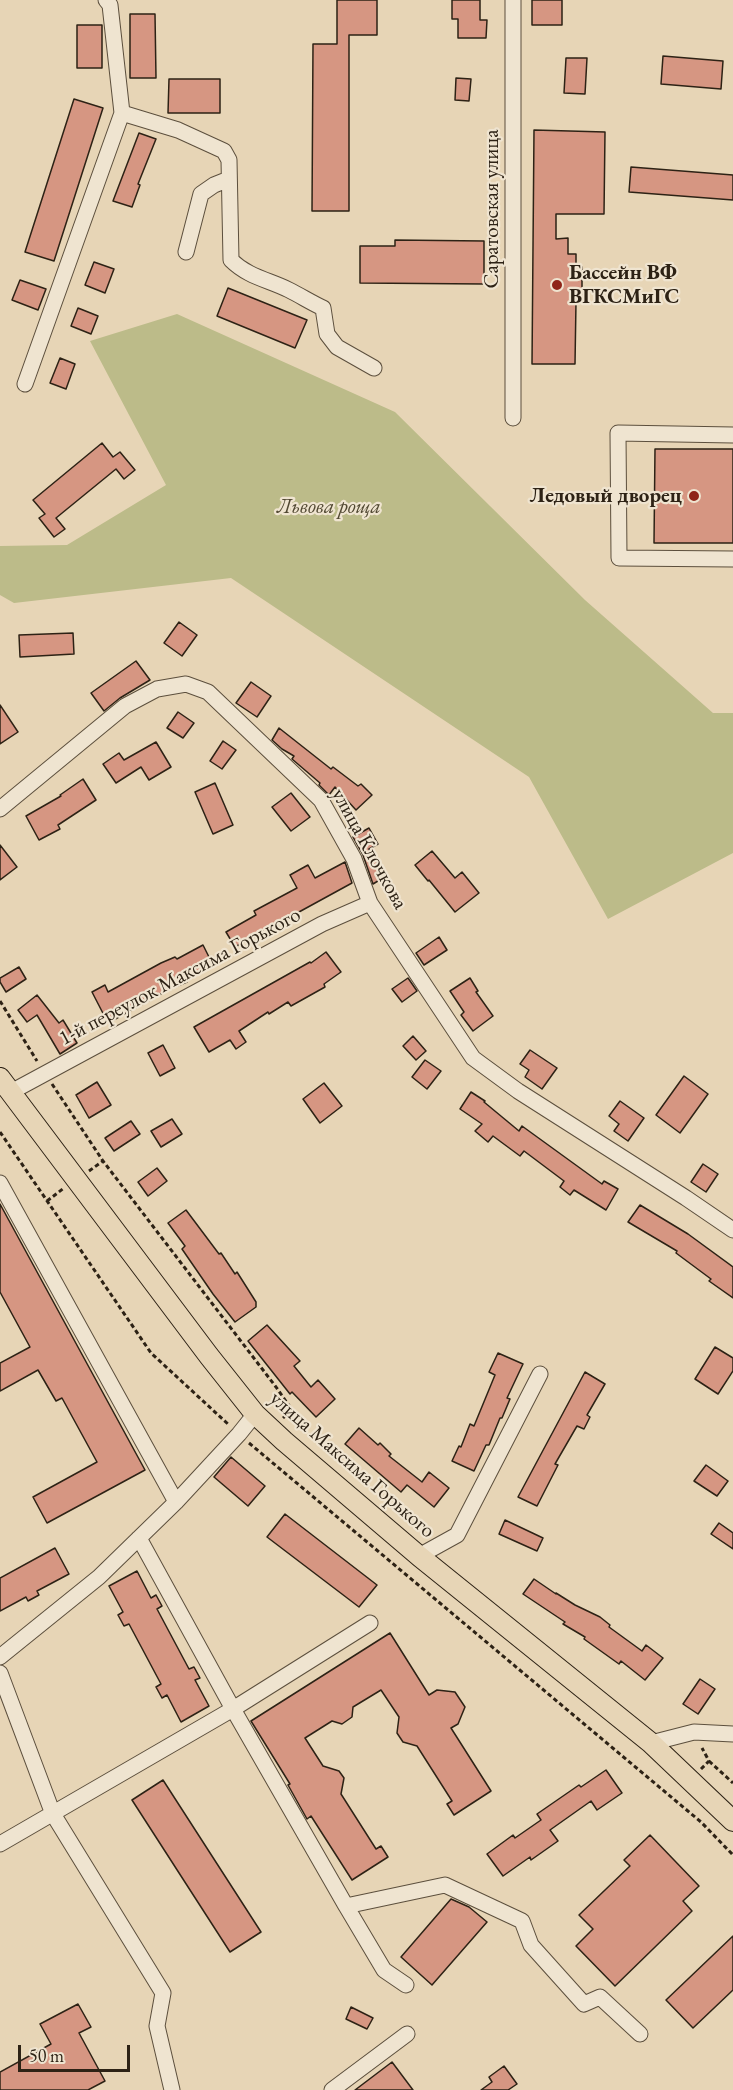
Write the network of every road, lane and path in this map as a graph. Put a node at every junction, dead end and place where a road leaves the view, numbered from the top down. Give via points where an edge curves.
1 (106, 0) edge
2 (513, 0) edge
3 (122, 113) junction
4 (229, 179) junction
5 (186, 252) dead end
6 (374, 368) dead end
7 (25, 384) dead end
8 (513, 418) dead end
9 (733, 435) edge
10 (733, 560) edge
11 (0, 809) edge
12 (370, 903) junction
13 (5, 1085) edge
14 (0, 1132) edge
15 (76, 1179) junction
16 (0, 1183) edge
17 (47, 1201) junction
18 (733, 1230) edge
19 (540, 1374) dead end
20 (292, 1410) dead end
21 (255, 1414) junction
22 (239, 1434) junction
23 (176, 1503) junction
24 (139, 1538) junction
25 (419, 1556) junction
26 (370, 1623) dead end
27 (0, 1657) edge
28 (0, 1673) edge
29 (233, 1709) junction
30 (733, 1734) edge
31 (651, 1743) junction
32 (709, 1761) dead end
33 (733, 1783) edge
34 (53, 1814) junction
35 (733, 1821) edge
36 (0, 1844) edge
37 (733, 1855) edge
38 (346, 1906) junction
39 (406, 1985) dead end
40 (406, 2034) dead end
41 (640, 2034) dead end
42 (172, 2090) edge
43 (332, 2090) edge

1 - 3 street via 110,6
2 - 8 street, Саратовская улица
3 - 4 street via 178,130 224,151 229,160
3 - 7 street
4 - 5 street via 201,194
4 - 6 street via 231,260 249,274 323,308 327,334 338,347
9 - 10 street via 618,433 619,558
11 - 12 street, улица Клочкова via 125,706 157,689 186,684 208,692 321,800 354,859
12 - 13 street, 1-й переулок Максима Горького
12 - 18 street, улица Клочкова via 473,1058
13 - 15 main road, улица Максима Горького
14 - 17 path
15 - 17 path
15 - 20 path via 103,1161
15 - 21 main road, улица Максима Горького
16 - 23 street
17 - 22 path via 151,1353
19 - 25 street via 457,1535
21 - 22 street
21 - 25 main road, улица Максима Горького
22 - 23 street
22 - 37 path via 701,1822
23 - 24 street
24 - 27 street via 99,1577
24 - 29 street
25 - 31 main road, улица Максима Горького
26 - 29 street
28 - 34 street
29 - 34 street
29 - 38 street
30 - 31 street via 694,1732
31 - 35 main road, улица Максима Горького
32 - 33 path
34 - 36 street
34 - 42 street via 163,1993 157,2026
38 - 39 street via 384,1970
38 - 41 street via 445,1885 522,1921 531,1944 584,2004 600,1997
40 - 43 street

